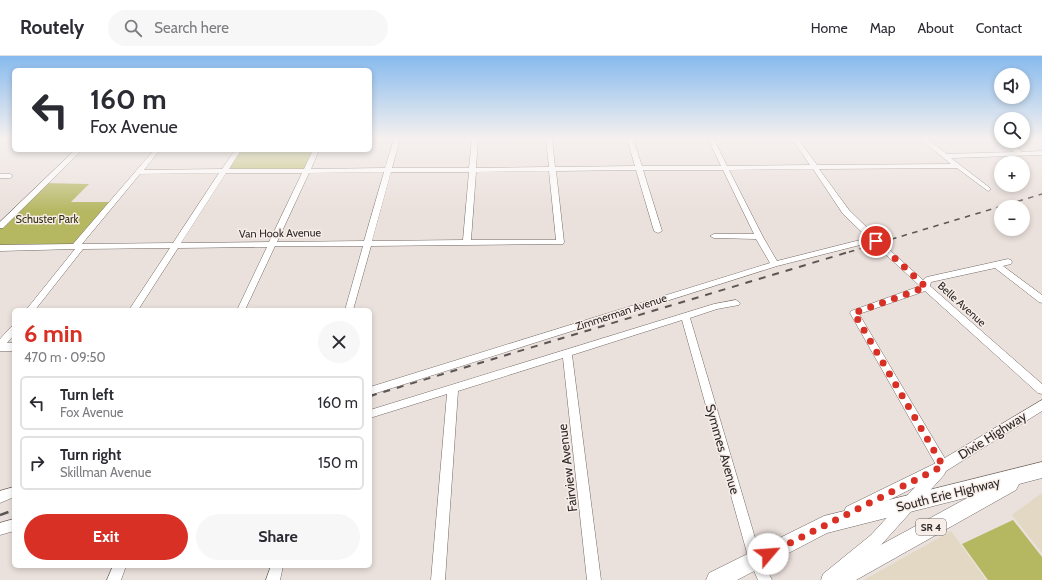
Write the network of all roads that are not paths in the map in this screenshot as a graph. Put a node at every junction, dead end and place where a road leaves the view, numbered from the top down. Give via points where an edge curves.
1 (65, 163) edge
2 (146, 163) edge
3 (229, 163) edge
4 (309, 163) edge
5 (391, 163) edge
6 (473, 163) edge
7 (551, 163) edge
8 (638, 163) edge
9 (724, 163) edge
10 (812, 163) edge
11 (955, 163) edge
12 (958, 166) junction
13 (726, 168) junction
14 (815, 168) junction
15 (640, 169) junction
16 (389, 170) junction
17 (472, 170) junction
18 (552, 170) junction
19 (138, 172) junction
20 (223, 172) junction
21 (305, 172) junction
22 (0, 176) edge
23 (10, 176) dead end
24 (988, 189) dead end
25 (0, 226) edge
26 (658, 231) dead end
27 (714, 236) dead end
28 (759, 237) junction
29 (873, 238) junction
30 (467, 242) junction
31 (368, 243) junction
32 (273, 244) junction
33 (176, 245) junction
34 (78, 247) junction
35 (0, 248) edge
36 (1008, 262) dead end
37 (775, 264) junction
38 (997, 265) junction
39 (926, 287) junction
40 (1042, 300) edge
41 (736, 303) dead end
42 (32, 308) edge
43 (134, 308) edge
44 (242, 308) edge
45 (350, 308) edge
46 (685, 316) junction
47 (12, 331) edge
48 (0, 346) edge
49 (12, 347) edge
50 (567, 352) junction
51 (453, 387) junction
52 (372, 390) edge
53 (1042, 390) edge
54 (1042, 405) edge
55 (372, 413) edge
56 (943, 466) junction
57 (1034, 473) edge
58 (12, 492) edge
59 (0, 497) edge
60 (911, 503) junction
61 (824, 525) junction
62 (12, 526) edge
63 (0, 529) edge
64 (755, 560) junction
65 (119, 568) edge
66 (276, 568) edge
67 (114, 580) edge
68 (273, 580) edge
69 (438, 580) edge
70 (594, 580) edge
71 (716, 580) edge
72 (765, 580) edge
73 (829, 580) edge
74 (836, 580) edge

1 - 25 street
2 - 19 street
3 - 20 street
4 - 21 street
5 - 16 street
6 - 17 street
7 - 18 street
8 - 15 street
9 - 13 street
10 - 14 street, Belle Avenue
11 - 12 street
12 - 14 street
12 - 24 street
13 - 14 street
13 - 15 street
13 - 28 street
14 - 29 street, Belle Avenue via 846,212
15 - 18 street
15 - 26 street
16 - 17 street
16 - 21 street
16 - 31 street
17 - 18 street
17 - 30 street
18 - 30 street, Van Hook Avenue via 560,242
19 - 20 street
19 - 34 street
20 - 21 street
20 - 33 street
21 - 32 street
22 - 23 street
27 - 28 street
28 - 37 street
29 - 37 street, Zimmerman Avenue
29 - 39 street, Belle Avenue
30 - 31 street, Van Hook Avenue
31 - 32 street, Van Hook Avenue
31 - 45 street
32 - 33 street, Van Hook Avenue
32 - 44 street
33 - 34 street, Van Hook Avenue
33 - 43 street
34 - 35 street, Van Hook Avenue
34 - 42 street
36 - 38 street
37 - 52 street, Zimmerman Avenue
38 - 39 street via 927,280
38 - 40 street
39 - 53 street, Belle Avenue
39 - 56 street via 854,313
41 - 46 street, Zimmerman Avenue
46 - 50 street, Zimmerman Avenue
46 - 64 street, Symmes Avenue
47 - 48 street
48 - 49 street
50 - 51 street, Zimmerman Avenue
50 - 70 street, Fairview Avenue
51 - 55 street, Zimmerman Avenue
51 - 69 street
54 - 56 street, Dixie Highway
56 - 60 street, Dixie Highway
56 - 61 street, Dixie Highway
57 - 60 main road, South Erie Highway / SR 4
57 - 74 main road, South Erie Highway / SR 4
58 - 59 street
60 - 61 main road, South Erie Highway / SR 4
60 - 73 street, Dixie Highway via 876,540
61 - 64 main road, Dixie Highway / SR 4
62 - 63 street
64 - 71 main road, Dixie Highway / SR 4
64 - 72 street, Symmes Avenue
65 - 67 street
66 - 68 street

